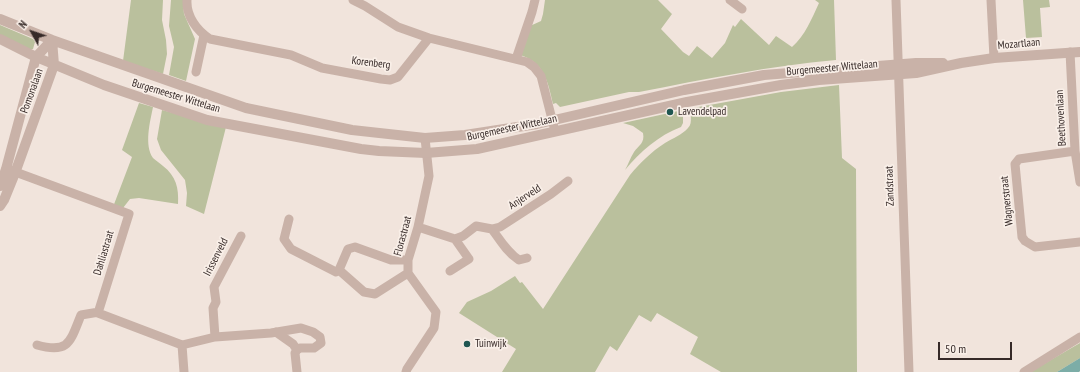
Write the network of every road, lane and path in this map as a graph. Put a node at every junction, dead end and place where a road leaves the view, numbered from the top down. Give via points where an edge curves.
1 (187, 0) edge
2 (353, 0) edge
3 (535, 0) edge
4 (730, 0) edge
5 (896, 0) edge
6 (991, 0) edge
7 (742, 8) dead end
8 (0, 19) edge
9 (204, 35) junction
10 (429, 38) junction
11 (0, 39) edge
12 (52, 40) junction
13 (1075, 52) edge
14 (36, 57) junction
15 (994, 58) junction
16 (516, 59) junction
17 (54, 65) junction
18 (898, 69) junction
19 (196, 72) dead end
20 (552, 120) junction
21 (555, 131) junction
22 (425, 138) junction
23 (1075, 151) junction
24 (426, 153) junction
25 (10, 171) junction
26 (568, 181) dead end
27 (1080, 182) edge
28 (0, 186) edge
29 (0, 206) edge
30 (289, 219) dead end
31 (418, 227) junction
32 (492, 228) junction
33 (241, 236) dead end
34 (455, 239) junction
35 (1080, 242) edge
36 (527, 258) dead end
37 (408, 260) junction
38 (340, 270) junction
39 (450, 271) dead end
40 (408, 273) junction
41 (98, 312) junction
42 (276, 332) junction
43 (215, 337) junction
44 (1080, 337) edge
45 (37, 345) dead end
46 (182, 345) junction
47 (297, 350) junction
48 (184, 372) edge
49 (297, 372) edge
50 (406, 372) edge
51 (909, 372) edge
52 (1024, 372) edge

1 - 9 street via 191,20
2 - 10 street via 398,27
3 - 16 street
4 - 7 street
5 - 18 street, Zandstraat
6 - 15 street
8 - 12 street, Burgemeester Wittelaan
9 - 10 street, Korenberg via 210,39 291,55 322,68 390,80 398,77
9 - 19 street
10 - 16 street
11 - 14 street, Burgemeester Wittelaan
12 - 14 street, Pomonalaan
12 - 17 street, Pomonalaan
12 - 22 street, Burgemeester Wittelaan via 246,108 352,130
13 - 15 street, Mozartlaan
13 - 23 street, Beethovenlaan
14 - 17 street, Burgemeester Wittelaan
14 - 25 street, Pomonalaan
15 - 18 street, Mozartlaan
16 - 20 street via 527,62 541,76
17 - 24 street, Burgemeester Wittelaan via 207,120 361,149
17 - 25 street, Pomonalaan
18 - 20 street, Burgemeester Wittelaan via 764,75
18 - 21 street, Burgemeester Wittelaan via 781,85 687,102
18 - 51 street, Zandstraat
20 - 21 street
20 - 22 street, Burgemeester Wittelaan via 464,135
21 - 24 street, Burgemeester Wittelaan via 477,149
22 - 24 street, Florastraat
23 - 27 street, Beethovenlaan
23 - 35 street, Wagnerstraat via 1019,159 1015,164 1022,237 1025,242 1035,247
24 - 31 street, Florastraat via 429,176
25 - 28 street, Pomonalaan
25 - 29 street, Pomonalaan via 4,200
25 - 41 street, Dahliastraat via 129,214
26 - 32 street, Anjerveld via 500,227
30 - 38 street via 284,239 291,249 336,272
31 - 34 street
31 - 37 street, Florastraat
32 - 34 street, Anjerveld via 476,226
32 - 36 street via 514,257 519,260
33 - 43 street, Irissenveld via 214,287
34 - 39 street via 468,259
37 - 38 street via 391,260 355,247 348,250
37 - 40 street, Florastraat
38 - 40 street via 364,292 375,294
40 - 50 street, Florastraat via 436,312 434,328
41 - 45 street via 81,315 71,340 63,347 51,349
41 - 46 street
42 - 43 street
42 - 47 street
42 - 47 street via 301,328 313,332 320,338 321,343 314,348
43 - 46 street
44 - 52 street
46 - 48 street
47 - 49 street

